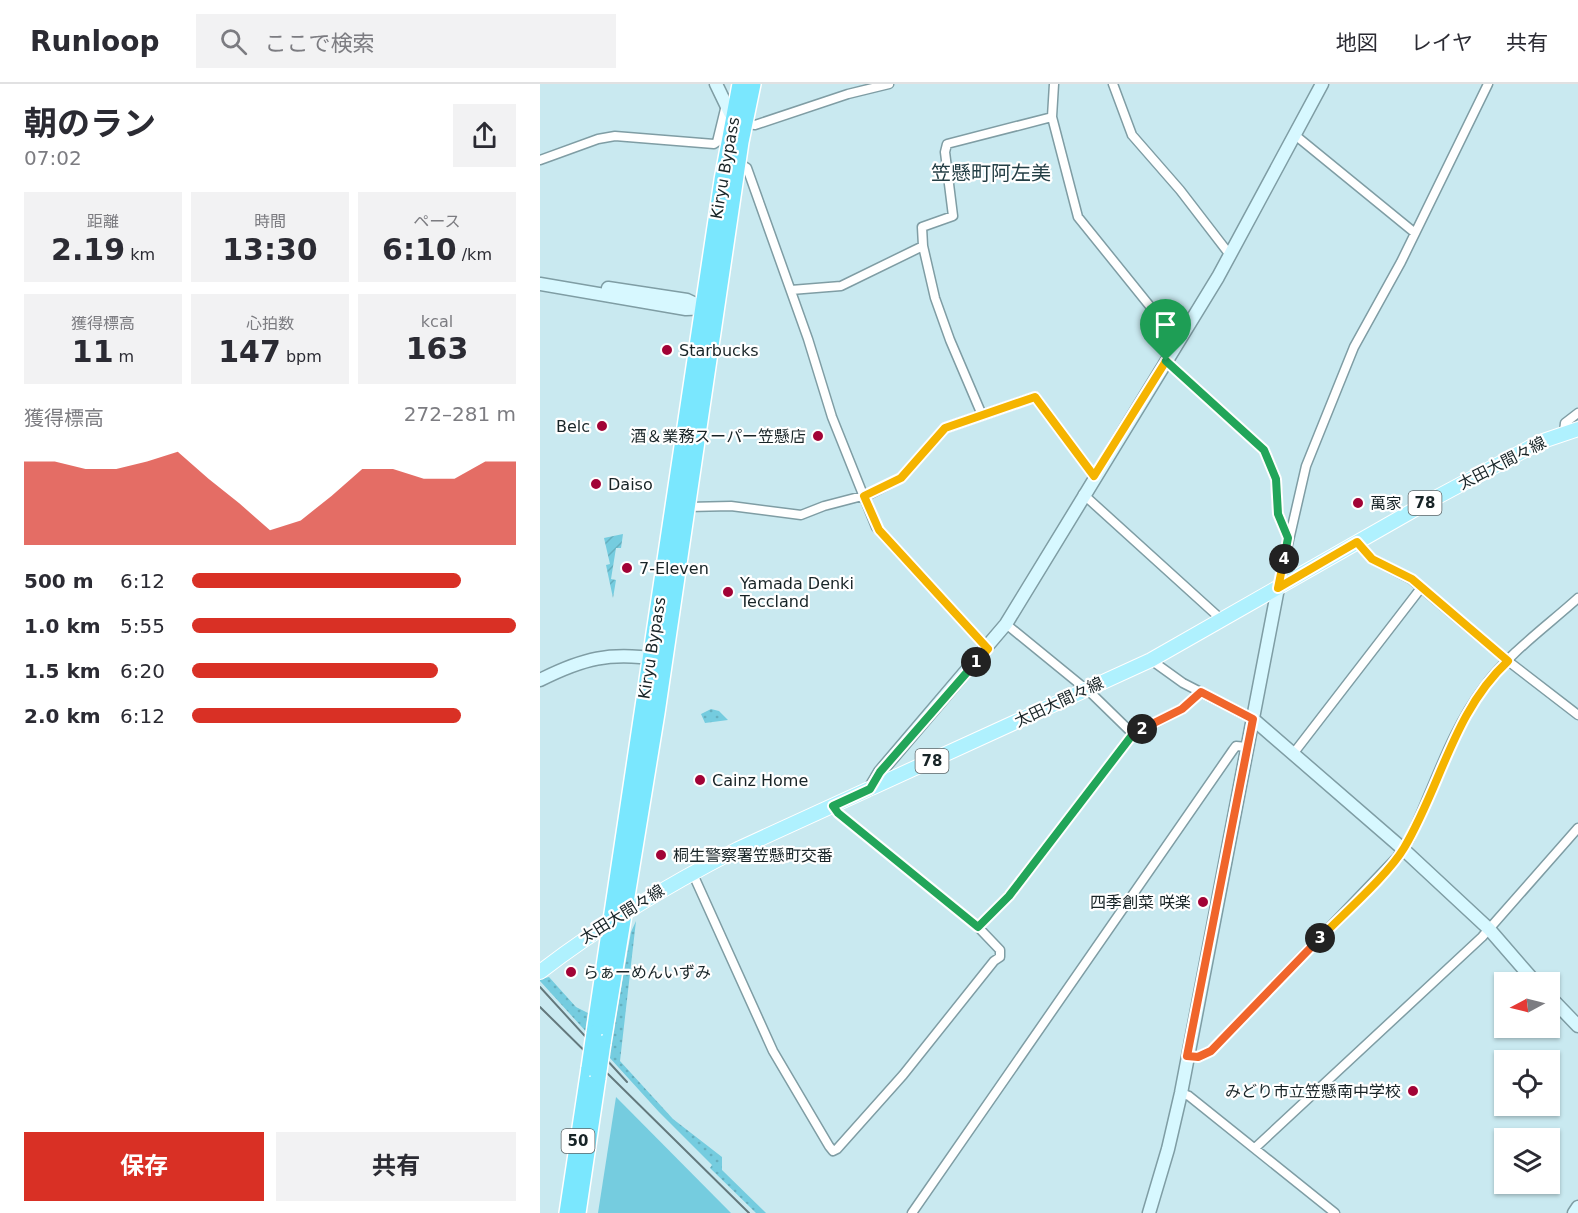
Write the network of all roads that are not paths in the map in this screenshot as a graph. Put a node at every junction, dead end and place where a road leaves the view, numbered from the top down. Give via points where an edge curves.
1 (716, 84) edge
2 (740, 84) edge
3 (753, 84) edge
4 (889, 84) edge
5 (1054, 84) edge
6 (1113, 84) edge
7 (1322, 84) edge
8 (1488, 84) edge
9 (735, 115) junction
10 (1052, 117) junction
11 (1295, 135) junction
12 (540, 160) edge
13 (739, 164) junction
14 (1415, 233) junction
15 (923, 246) junction
16 (1230, 255) junction
17 (540, 278) edge
18 (540, 284) edge
19 (791, 290) junction
20 (710, 308) junction
21 (1179, 341) junction
22 (1166, 361) junction
23 (1578, 413) edge
24 (982, 415) junction
25 (1571, 431) edge
26 (1094, 476) junction
27 (1083, 494) junction
28 (864, 496) junction
29 (687, 507) junction
30 (1288, 538) junction
31 (1357, 542) junction
32 (1278, 588) junction
33 (1421, 588) junction
34 (1578, 598) edge
35 (1222, 620) junction
36 (1006, 624) junction
37 (988, 649) junction
38 (658, 659) junction
39 (1151, 660) junction
40 (1508, 661) junction
41 (540, 680) edge
42 (1086, 690) junction
43 (1201, 692) junction
44 (1578, 715) edge
45 (1253, 719) junction
46 (1133, 734) junction
47 (1247, 747) junction
48 (1293, 754) junction
49 (870, 789) junction
50 (833, 806) junction
51 (1578, 828) edge
52 (1403, 849) junction
53 (692, 872) junction
54 (625, 912) junction
55 (610, 921) junction
56 (978, 927) junction
57 (1489, 929) junction
58 (541, 972) edge
59 (1526, 972) edge
60 (1560, 1007) edge
61 (1578, 1026) edge
62 (598, 1038) junction
63 (1187, 1056) junction
64 (593, 1073) junction
65 (1181, 1093) junction
66 (1255, 1148) junction
67 (1578, 1207) edge
68 (567, 1213) edge
69 (578, 1213) edge
70 (912, 1213) edge
71 (1149, 1213) edge
72 (1335, 1213) edge
73 (1574, 1213) edge

1 - 9 street
2 - 9 highway, Kiryu Bypass / 50
3 - 9 highway, Kiryu Bypass / 50
4 - 9 street via 755,125
5 - 10 street
6 - 16 street via 1132,135
7 - 11 street
8 - 14 street
9 - 12 street via 714,144 615,136
9 - 13 highway, Kiryu Bypass / 50
9 - 20 highway, Kiryu Bypass / 50
10 - 15 street via 947,144 952,216 922,227
10 - 21 street via 1078,217
11 - 14 street
11 - 16 street
13 - 19 street via 747,168
13 - 20 highway, Kiryu Bypass / 50
14 - 30 street via 1354,346 1306,466
15 - 19 street via 841,286
15 - 24 street via 950,340
16 - 21 street
17 - 20 street via 687,300
18 - 20 street via 634,302
19 - 28 street via 832,417
20 - 29 highway, Kiryu Bypass / 50
20 - 38 highway, Kiryu Bypass / 50
21 - 22 street
22 - 26 street
22 - 30 street via 1264,450 1276,479 1278,514
23 - 25 street via 1565,423
24 - 26 street via 1035,397
24 - 28 street via 945,428 901,478
25 - 31 main road, 太田大間々線 / 78 via 1540,442
26 - 27 street
27 - 35 street
27 - 36 street
28 - 29 street via 801,515 731,506
28 - 37 street via 879,530
29 - 38 highway, Kiryu Bypass / 50
30 - 32 street
31 - 32 main road, 太田大間々線 / 78
31 - 33 street via 1372,559 1412,579
32 - 35 main road, 太田大間々線 / 78
32 - 45 street
33 - 40 street
33 - 48 street
34 - 40 street
35 - 39 main road, 太田大間々線 / 78
36 - 37 street
36 - 42 street
37 - 49 street via 880,772
38 - 41 street via 626,655 594,658
38 - 54 highway, Kiryu Bypass / 50
38 - 55 highway, Kiryu Bypass / 50
39 - 42 main road, 太田大間々線 / 78
39 - 43 street
40 - 44 street
40 - 52 street via 1485,684 1463,720
42 - 46 street
42 - 49 main road, 太田大間々線 / 78
43 - 45 street
43 - 46 street via 1182,709
45 - 47 street
45 - 48 street
46 - 56 street via 1009,896
47 - 63 street
47 - 70 street via 1239,745 1233,750
48 - 52 street
49 - 50 main road, 太田大間々線 / 78
50 - 53 main road, 太田大間々線 / 78
50 - 56 street
51 - 57 street
52 - 57 street
52 - 63 street via 1211,1051 1198,1057
53 - 54 main road, 太田大間々線 / 78
53 - 56 street via 773,1052 833,1151 903,1075 1000,957 999,946
54 - 55 main road, 太田大間々線 / 78
54 - 62 highway, Kiryu Bypass / 50
55 - 58 main road, 太田大間々線 / 78
55 - 62 highway, Kiryu Bypass / 50
57 - 59 street
57 - 66 street
60 - 61 street
62 - 64 highway, Kiryu Bypass / 50, bridge
63 - 65 street
64 - 68 highway, Kiryu Bypass / 50
64 - 69 highway, 50
65 - 66 street
65 - 71 street
66 - 72 street
67 - 73 street

